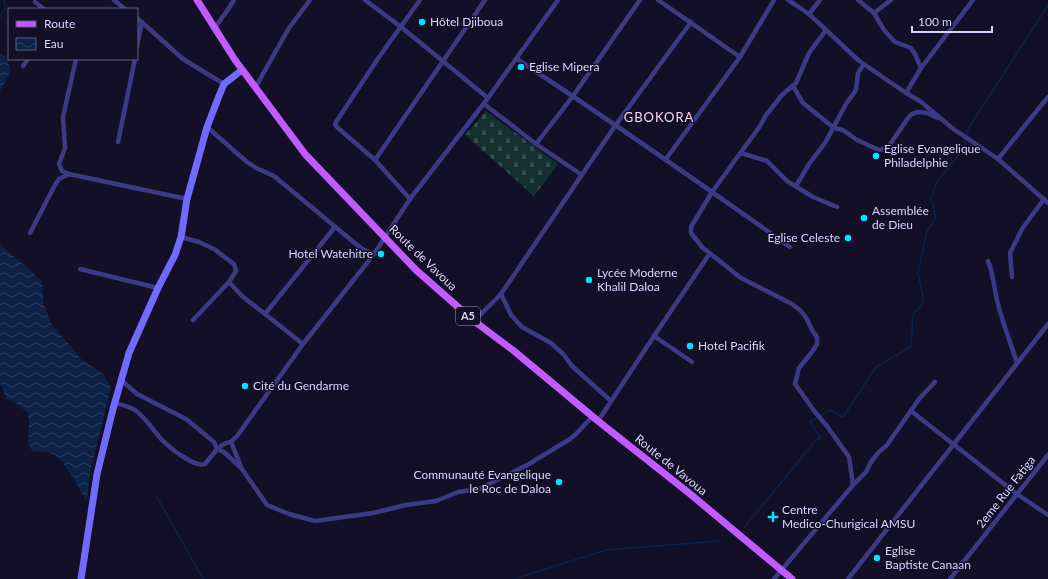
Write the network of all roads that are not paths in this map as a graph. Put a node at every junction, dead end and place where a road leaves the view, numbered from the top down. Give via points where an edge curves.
1 (114, 0) edge
2 (197, 0) edge
3 (234, 0) edge
4 (310, 0) edge
5 (365, 0) edge
6 (420, 0) edge
7 (485, 0) edge
8 (558, 0) edge
9 (640, 0) edge
10 (658, 0) edge
11 (774, 0) edge
12 (788, 0) edge
13 (820, 0) edge
14 (858, 0) edge
15 (891, 0) edge
16 (973, 0) edge
17 (35, 2) dead end
18 (43, 8) edge
19 (124, 8) edge
20 (874, 12) junction
21 (809, 14) junction
22 (138, 19) edge
23 (142, 22) junction
24 (691, 22) junction
25 (401, 27) junction
26 (214, 29) junction
27 (826, 30) junction
28 (138, 41) edge
29 (740, 57) junction
30 (516, 59) junction
31 (27, 60) edge
32 (76, 60) edge
33 (135, 60) edge
34 (443, 62) junction
35 (864, 64) junction
36 (23, 66) dead end
37 (921, 68) junction
38 (242, 70) junction
39 (224, 84) junction
40 (793, 86) junction
41 (255, 88) junction
42 (906, 93) junction
43 (573, 96) junction
44 (1048, 97) edge
45 (488, 98) junction
46 (484, 104) junction
47 (944, 121) junction
48 (615, 126) junction
49 (207, 127) junction
50 (834, 128) junction
51 (118, 142) dead end
52 (536, 144) junction
53 (741, 153) junction
54 (666, 159) junction
55 (998, 159) junction
56 (375, 160) junction
57 (69, 174) junction
58 (582, 175) junction
59 (796, 186) junction
60 (712, 192) junction
61 (187, 199) junction
62 (410, 199) junction
63 (1044, 199) junction
64 (1048, 203) edge
65 (837, 207) dead end
66 (335, 227) junction
67 (30, 233) dead end
68 (182, 237) junction
69 (384, 238) junction
70 (790, 247) dead end
71 (710, 253) junction
72 (374, 254) junction
73 (988, 262) dead end
74 (80, 269) dead end
75 (1012, 277) dead end
76 (229, 282) junction
77 (158, 288) junction
78 (501, 294) junction
79 (265, 314) junction
80 (193, 320) dead end
81 (474, 322) junction
82 (1048, 324) edge
83 (654, 336) junction
84 (303, 344) junction
85 (692, 362) dead end
86 (1017, 363) junction
87 (121, 380) junction
88 (934, 382) dead end
89 (610, 401) junction
90 (114, 403) junction
91 (911, 411) junction
92 (596, 418) junction
93 (231, 442) junction
94 (954, 444) junction
95 (217, 449) junction
96 (1048, 455) edge
97 (242, 469) junction
98 (853, 485) junction
99 (1017, 494) junction
100 (1048, 515) edge
101 (781, 570) junction
102 (81, 579) edge
103 (774, 579) edge
104 (792, 579) edge
105 (848, 579) edge
106 (950, 579) edge

1 - 19 street
2 - 26 main road, Route de Vavoua / A5
3 - 26 street
4 - 41 street via 289,28
5 - 25 street
6 - 25 street
7 - 34 street
8 - 30 street
9 - 43 street
10 - 24 street
11 - 29 street
12 - 21 street
13 - 21 street
14 - 20 street
15 - 20 street
16 - 37 street
17 - 18 street
20 - 37 street via 884,30 895,42 911,48
21 - 27 street
22 - 23 street
23 - 28 street
23 - 39 street via 183,59
24 - 29 street
24 - 48 street
25 - 34 street
25 - 56 street via 335,126
26 - 38 main road, Route de Vavoua / A5
27 - 35 street
27 - 40 street via 809,53
29 - 54 street
30 - 43 street
30 - 45 street
31 - 36 street
32 - 57 street via 63,117 65,148 59,164 62,171
33 - 51 street
34 - 45 street
34 - 56 street
35 - 42 street
35 - 50 street via 858,73 856,90
37 - 42 street
38 - 39 street
38 - 41 main road, Route de Vavoua / A5
39 - 49 street
40 - 50 street via 803,103
40 - 53 street via 766,115
41 - 69 main road, Route de Vavoua / A5 via 305,154
42 - 47 street
43 - 48 street
43 - 52 street
44 - 55 street
45 - 46 street
46 - 52 street
46 - 62 street
47 - 50 street via 927,113 912,114 884,150 879,150 843,130
47 - 55 street
48 - 54 street
48 - 58 street
49 - 61 street
49 - 66 street via 247,162 274,176
50 - 59 street
52 - 58 street
53 - 59 street via 767,161 787,181
53 - 60 street
54 - 60 street
55 - 63 street
56 - 62 street
57 - 61 street
57 - 67 street via 59,179 55,185
58 - 78 street
59 - 65 street via 813,197
60 - 70 street
60 - 71 street via 691,227 692,233 702,247
61 - 68 street
62 - 69 street
63 - 64 street
63 - 75 street via 1022,229 1010,253
66 - 72 street via 362,249
66 - 79 street
68 - 76 street via 214,249 234,264 236,271
68 - 77 street
69 - 72 street
69 - 81 main road, Route de Vavoua / A5
71 - 83 street
71 - 98 street via 741,278 792,304 807,318 817,337 817,344 799,368 795,384 849,457
72 - 84 street
73 - 86 street
74 - 77 street
76 - 79 street
76 - 80 street
77 - 87 street via 129,353
78 - 81 street
78 - 89 street via 511,315 522,327 551,343
79 - 84 street
81 - 92 main road, Route de Vavoua / A5
82 - 86 street
83 - 85 street
83 - 89 street
84 - 93 street via 238,436
86 - 94 street
87 - 90 street
87 - 95 street via 136,394 186,419 214,442
88 - 91 street
89 - 92 street
90 - 95 street via 134,409 163,441 198,465 205,464
90 - 102 street via 97,474
91 - 94 street
91 - 98 street via 887,446 870,462 866,472
92 - 97 street via 570,439 529,464 479,488 458,492 436,501 315,521 268,505
92 - 101 main road, Route de Vavoua / A5
93 - 95 street
93 - 97 street
94 - 99 street
94 - 105 street
95 - 97 street via 224,452
96 - 99 street, 2eme Rue Fatiga
98 - 101 street
99 - 100 street
99 - 106 street, 2eme Rue Fatiga
101 - 103 street
101 - 104 main road, Route de Vavoua / A5

